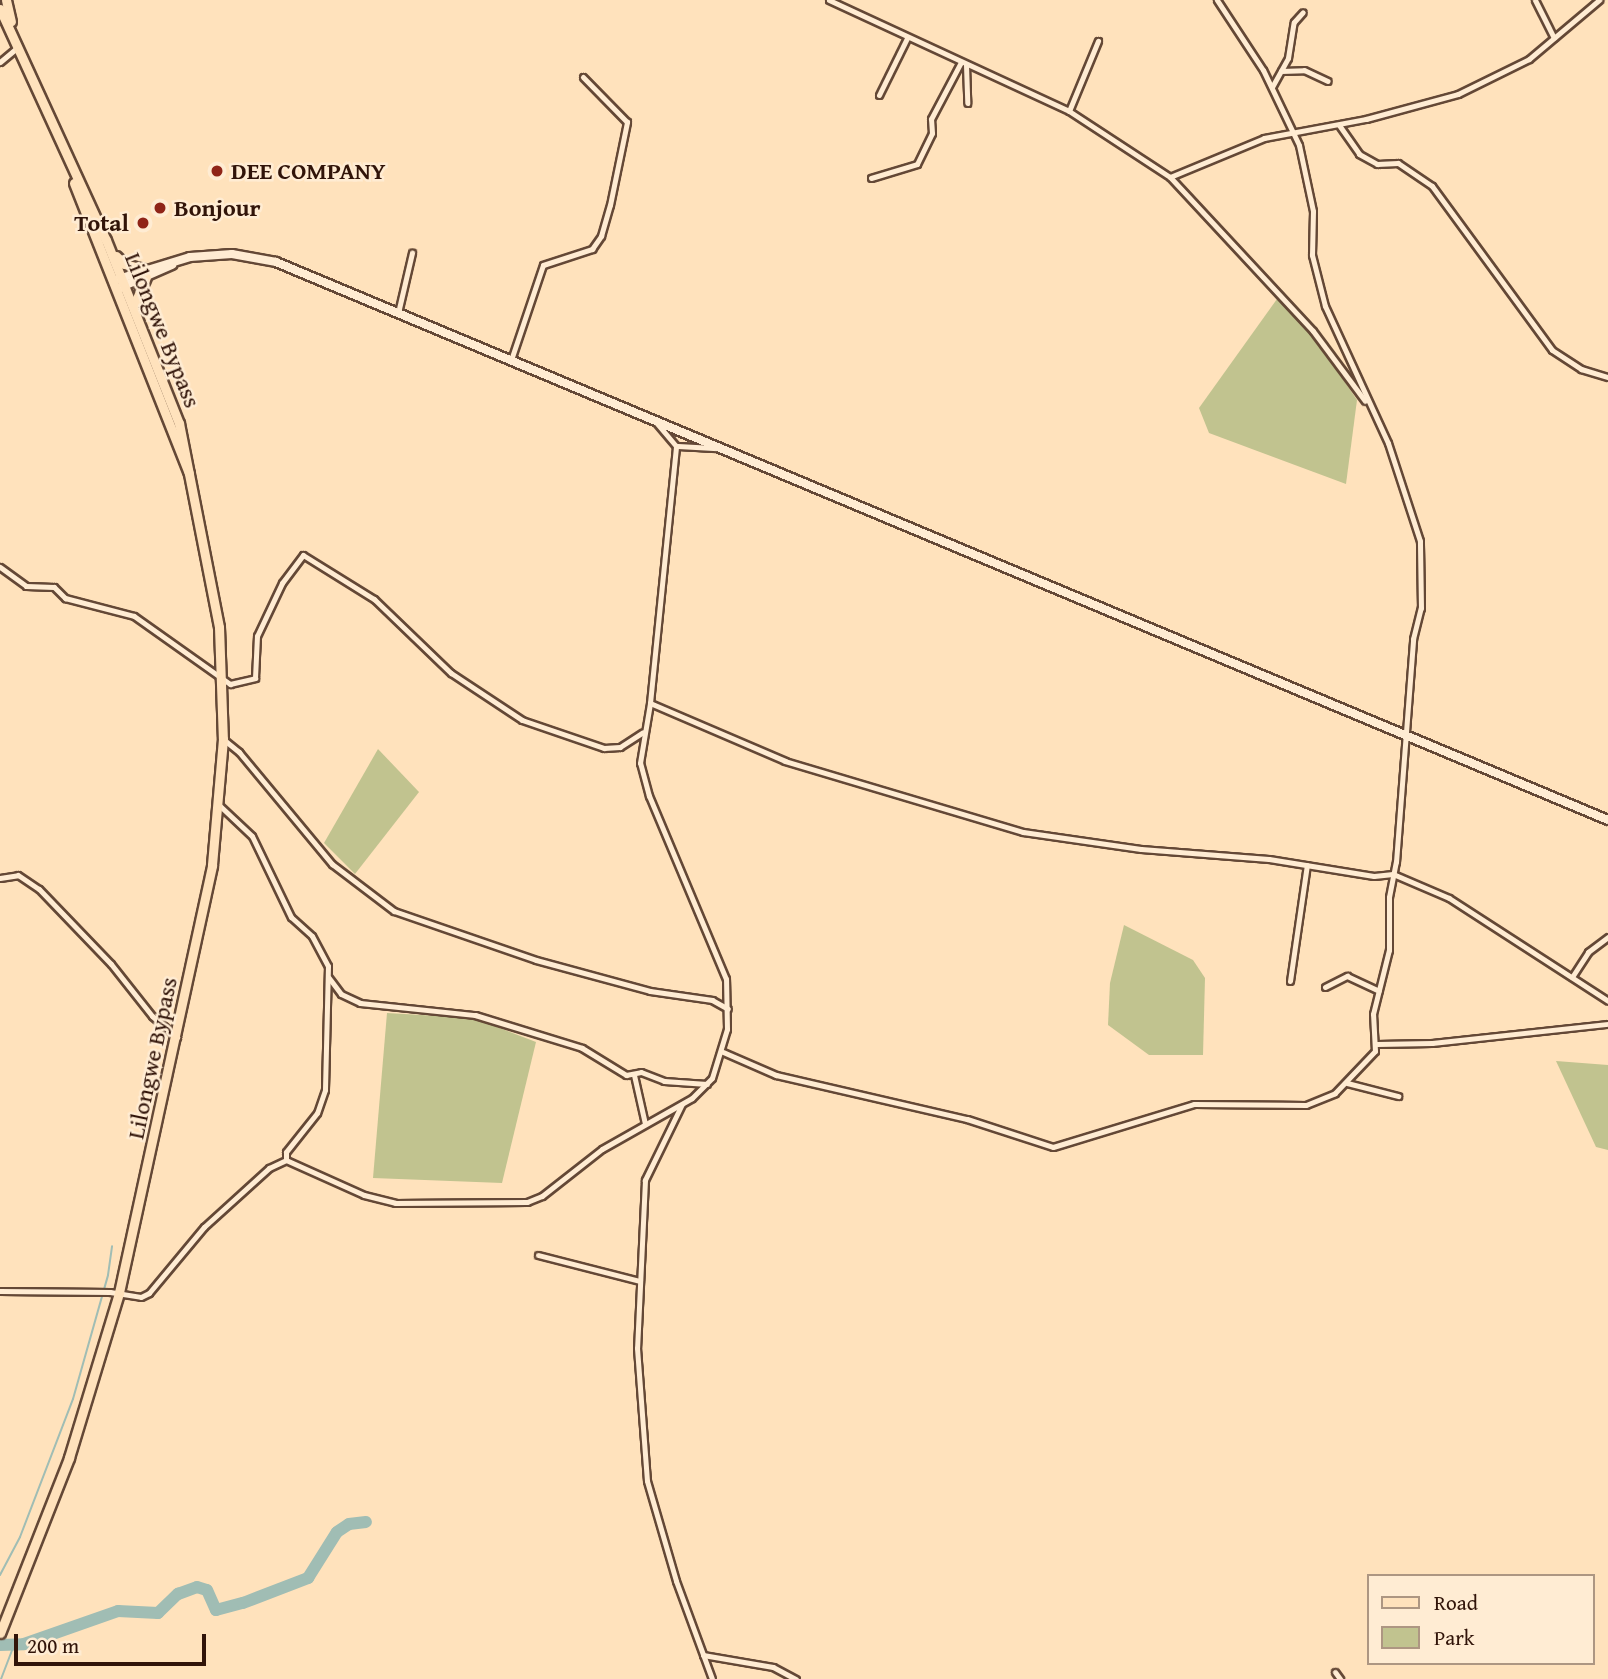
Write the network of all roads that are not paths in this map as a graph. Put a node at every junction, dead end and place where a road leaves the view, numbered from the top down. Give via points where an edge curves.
1 (6, 0) edge
2 (829, 0) edge
3 (1217, 0) edge
4 (1535, 0) edge
5 (1599, 0) edge
6 (0, 9) edge
7 (1303, 12) dead end
8 (14, 37) junction
9 (907, 38) junction
10 (1555, 38) junction
11 (1097, 41) dead end
12 (18, 47) junction
13 (0, 62) edge
14 (963, 64) junction
15 (1281, 71) junction
16 (583, 77) dead end
17 (1328, 81) dead end
18 (1272, 87) junction
19 (879, 94) dead end
20 (967, 103) dead end
21 (1069, 111) junction
22 (1339, 125) junction
23 (1294, 133) junction
24 (71, 167) junction
25 (1170, 177) junction
26 (872, 178) dead end
27 (106, 240) junction
28 (412, 253) dead end
29 (145, 273) junction
30 (120, 283) junction
31 (136, 310) junction
32 (398, 313) junction
33 (511, 360) junction
34 (1608, 377) edge
35 (1368, 403) junction
36 (655, 421) junction
37 (676, 446) junction
38 (720, 448) junction
39 (189, 473) junction
40 (0, 567) edge
41 (222, 678) junction
42 (650, 703) junction
43 (643, 732) junction
44 (1407, 736) junction
45 (223, 739) junction
46 (219, 805) junction
47 (1608, 820) edge
48 (1307, 866) junction
49 (1393, 874) junction
50 (0, 878) edge
51 (1608, 937) edge
52 (1572, 977) junction
53 (329, 978) junction
54 (1290, 981) dead end
55 (1325, 986) dead end
56 (1379, 991) junction
57 (1608, 1001) edge
58 (729, 1009) junction
59 (1608, 1024) edge
60 (177, 1037) junction
61 (1377, 1044) junction
62 (723, 1052) junction
63 (634, 1075) junction
64 (1346, 1083) junction
65 (707, 1084) junction
66 (1398, 1096) dead end
67 (682, 1104) junction
68 (645, 1124) junction
69 (286, 1160) junction
70 (538, 1255) dead end
71 (640, 1281) junction
72 (0, 1291) edge
73 (119, 1293) junction
74 (0, 1633) edge
75 (703, 1655) junction
76 (1335, 1672) dead end
77 (712, 1679) edge
78 (796, 1679) edge
79 (1340, 1679) edge

1 - 8 main road, Lilongwe Bypass
2 - 9 street
3 - 18 street
4 - 10 street
5 - 10 street
6 - 8 main road, Lilongwe Bypass
7 - 15 street via 1294,22
8 - 12 main road, Lilongwe Bypass
9 - 14 street
9 - 19 street
10 - 22 street via 1520,64 1458,94
11 - 21 street
12 - 13 street
12 - 24 main road, Lilongwe Bypass
14 - 20 street
14 - 21 street
14 - 26 street via 931,119 932,133 917,164
15 - 17 street via 1304,70
15 - 18 street
16 - 33 street via 627,122 610,205 597,244 543,265
18 - 23 street
21 - 25 street
22 - 23 street
22 - 34 street via 1359,154 1377,163 1398,163 1432,187 1552,349 1581,369
23 - 25 street via 1264,138
23 - 35 street via 1308,173 1312,255 1325,306
24 - 27 main road, Lilongwe Bypass
24 - 30 main road, Lilongwe Bypass
25 - 35 street via 1313,331
27 - 29 main road via 124,264
27 - 30 main road, Lilongwe Bypass
28 - 32 street
29 - 30 main road
29 - 31 main road via 136,294
29 - 32 main road via 190,257 261,257
30 - 31 main road, Lilongwe Bypass
30 - 39 main road, Lilongwe Bypass
31 - 39 main road, Lilongwe Bypass via 179,423
32 - 33 main road
33 - 36 main road
35 - 44 street via 1388,443 1421,555 1422,608 1413,639
36 - 37 street
36 - 38 main road
37 - 38 street
37 - 42 street
38 - 44 main road
39 - 41 main road, Lilongwe Bypass via 211,576
40 - 41 street via 26,586 54,587 65,598 134,616
41 - 43 street via 230,684 255,678 255,645 261,627 282,583 303,555 374,599 451,673 522,720 604,748 620,747
41 - 45 main road, Lilongwe Bypass
42 - 43 street
42 - 48 street via 785,761 1023,832
43 - 58 street via 642,778 719,958
44 - 47 main road
44 - 49 street
45 - 46 main road, Lilongwe Bypass
45 - 58 street via 239,752 332,864 394,911 536,960 650,991 712,1000
46 - 53 street via 252,836 291,917 323,954
46 - 60 main road, Lilongwe Bypass via 210,877
48 - 49 street via 1374,876
48 - 54 street
49 - 52 street via 1449,898
49 - 56 street via 1389,950
50 - 60 street via 18,875 39,890 111,964 152,1016
51 - 52 street via 1588,951
52 - 57 street
53 - 63 street via 341,994 359,1003 475,1015 582,1048 615,1070
53 - 69 street via 325,1090 317,1113 286,1152
55 - 56 street via 1347,976
56 - 61 street via 1373,1014
58 - 62 street
59 - 61 street via 1432,1043
60 - 73 main road, Lilongwe Bypass
61 - 64 street via 1373,1056
62 - 64 street via 776,1075 967,1119 1053,1147 1194,1104 1306,1105
62 - 65 street
63 - 65 street via 641,1072 664,1081
63 - 68 street
64 - 66 street
65 - 67 street
67 - 68 street
67 - 71 street via 645,1180
68 - 69 street via 584,1160 542,1196 512,1204 395,1203 348,1189
69 - 73 street via 270,1168 204,1227 149,1293 141,1297
70 - 71 street
71 - 75 street via 637,1348 647,1481
72 - 73 street
73 - 74 main road, Lilongwe Bypass via 69,1458
75 - 77 street
75 - 78 street via 773,1667
76 - 79 street

